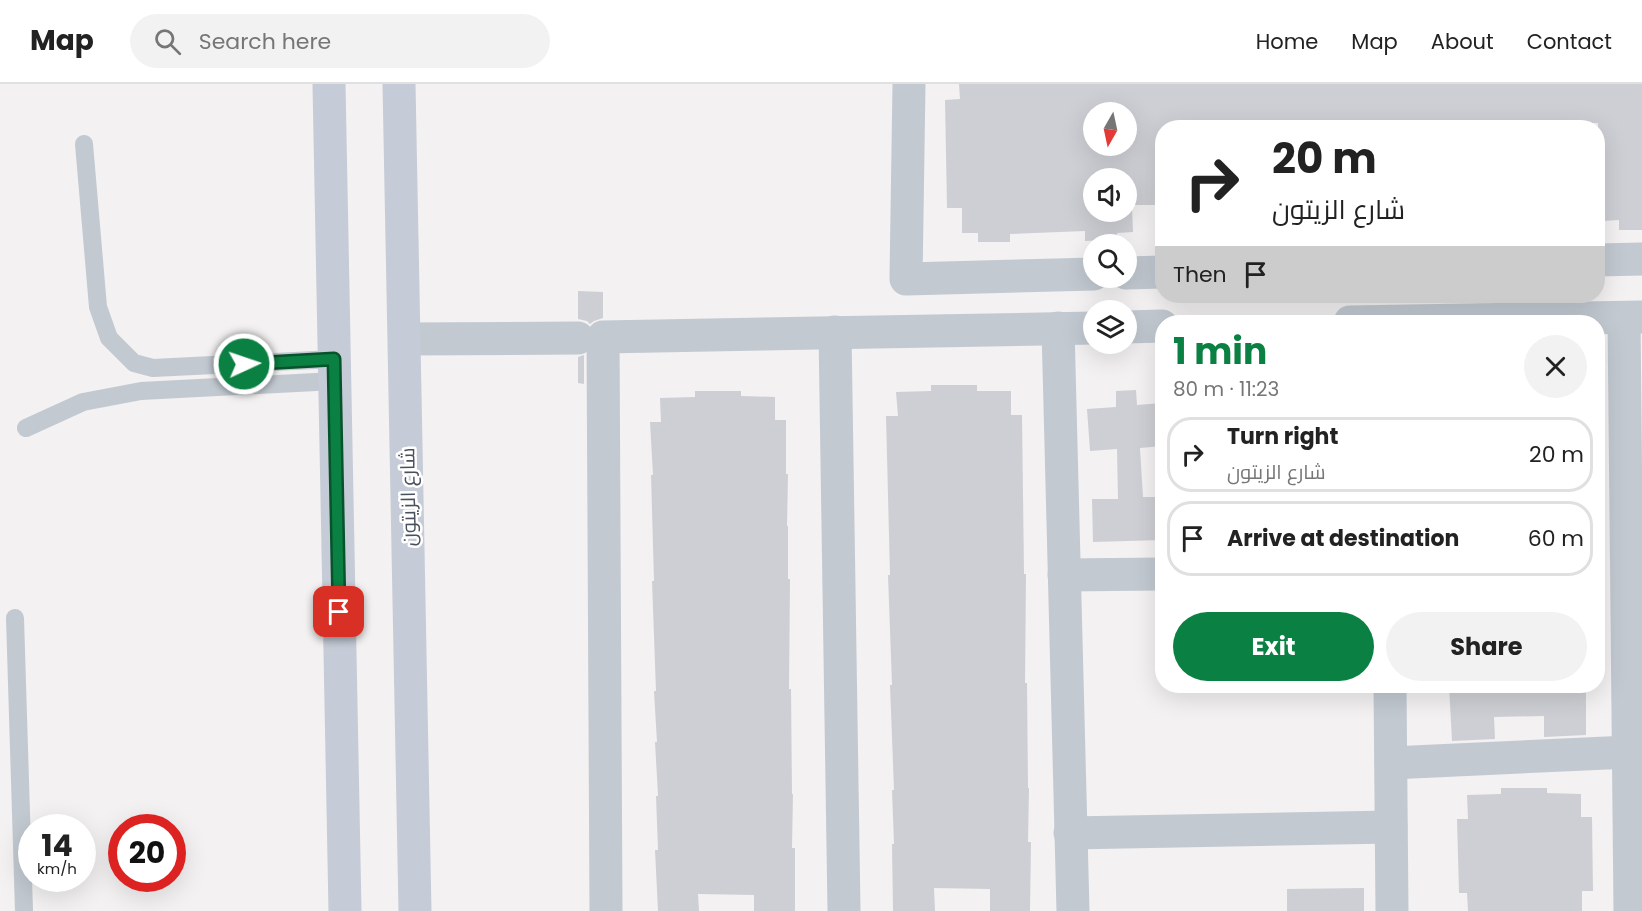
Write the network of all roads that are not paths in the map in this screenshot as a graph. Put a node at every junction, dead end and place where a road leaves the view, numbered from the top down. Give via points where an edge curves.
1 (329, 84) edge
2 (399, 84) edge
3 (909, 84) edge
4 (84, 144) dead end
5 (1642, 259) edge
6 (1605, 260) edge
7 (1155, 272) edge
8 (1137, 273) edge
9 (1083, 274) edge
10 (1633, 317) edge
11 (1605, 318) edge
12 (1155, 326) edge
13 (1137, 327) edge
14 (1058, 328) junction
15 (1083, 328) edge
16 (835, 332) junction
17 (578, 338) dead end
18 (405, 339) junction
19 (334, 370) junction
20 (26, 428) dead end
21 (1155, 574) edge
22 (1064, 575) junction
23 (15, 618) dead end
24 (1390, 693) edge
25 (1629, 752) junction
26 (1390, 763) junction
27 (1391, 827) junction
28 (1071, 833) junction
29 (24, 911) edge
30 (345, 911) edge
31 (415, 911) edge
32 (606, 911) edge
33 (844, 911) edge
34 (1072, 911) edge
35 (1392, 911) edge
36 (1630, 911) edge

1 - 19 main road
2 - 18 main road, شارع الزيتون
3 - 9 street via 906,279
4 - 19 lane via 98,307 109,338 134,363 153,368
5 - 6 street
7 - 8 street
10 - 11 street
10 - 25 street
12 - 13 street
14 - 15 street
14 - 16 street
14 - 22 street
16 - 32 street via 603,337
16 - 33 street
17 - 18 street
18 - 31 main road, شارع الزيتون
19 - 20 lane via 141,391 83,402
19 - 30 main road
21 - 22 street
22 - 28 street
23 - 29 lane
24 - 26 street
25 - 26 street
25 - 36 street
26 - 27 street
27 - 28 street
27 - 35 street
28 - 34 street

